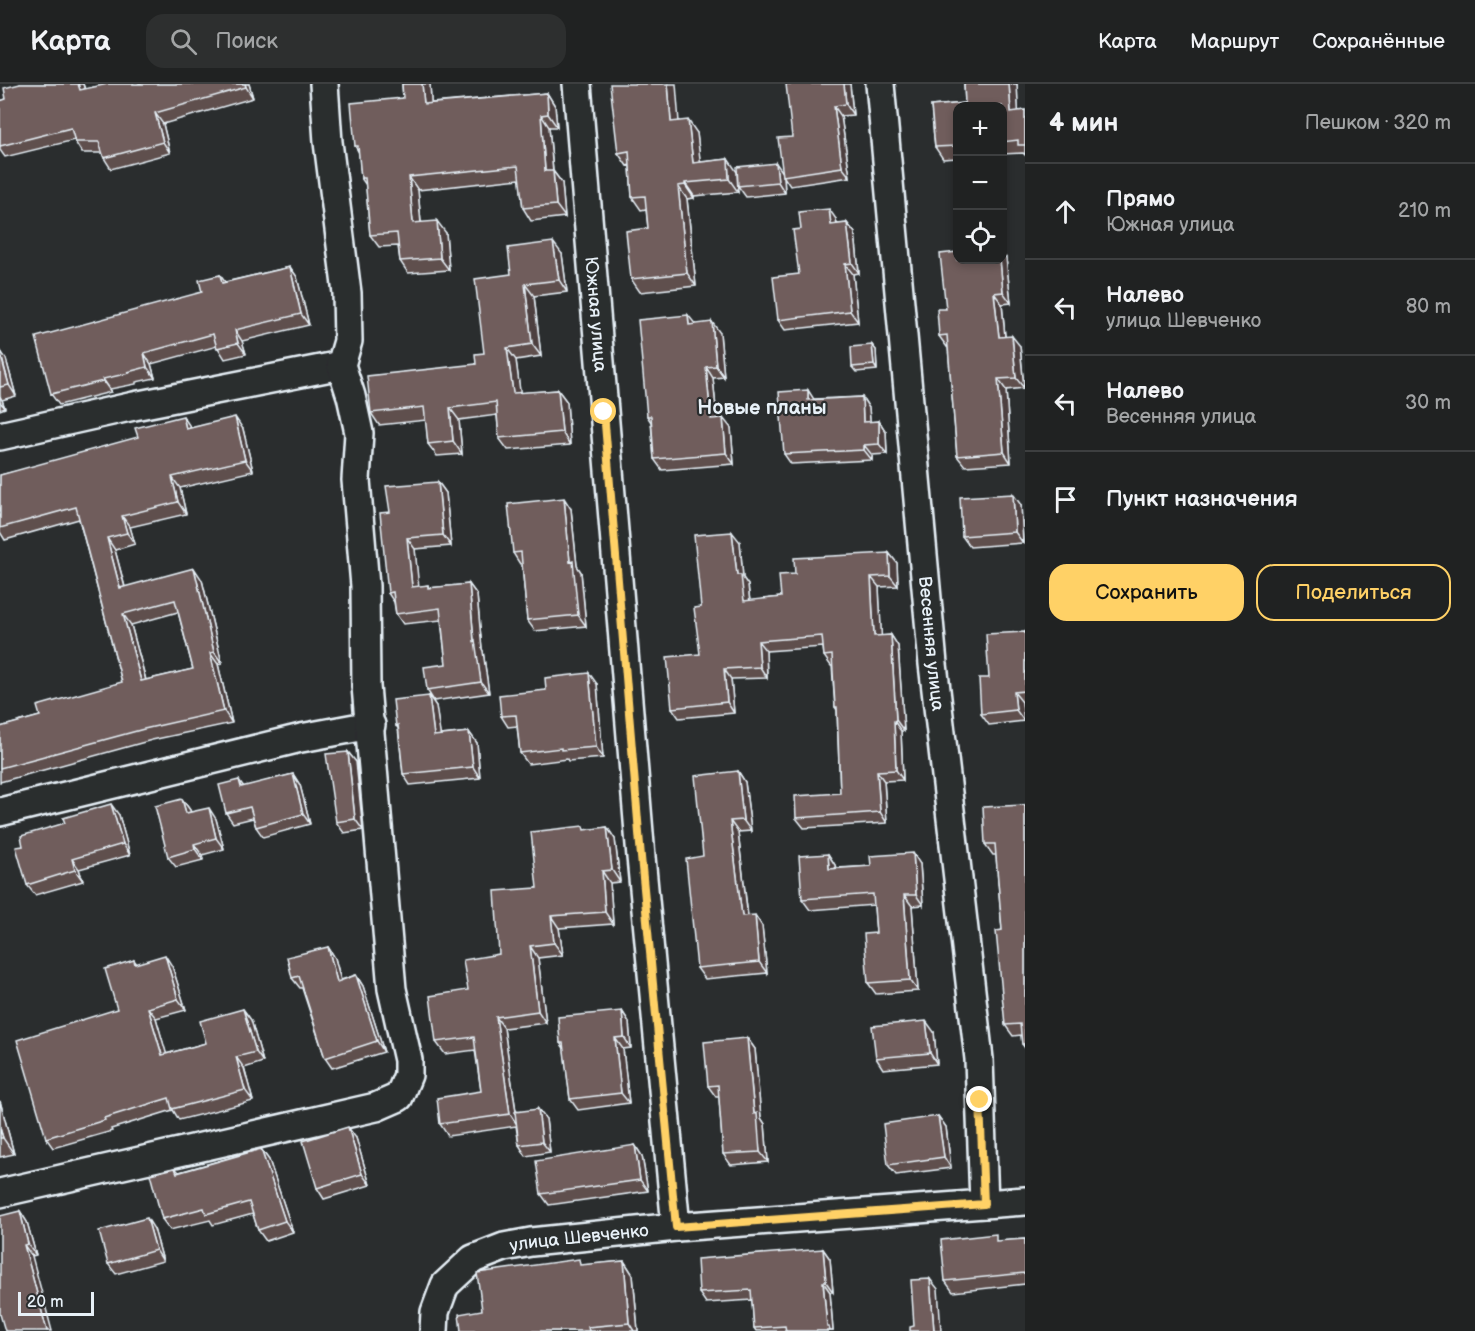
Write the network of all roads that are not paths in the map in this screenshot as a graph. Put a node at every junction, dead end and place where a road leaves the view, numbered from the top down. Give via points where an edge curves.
1 (324, 84) edge
2 (577, 84) edge
3 (880, 84) edge
4 (341, 365) junction
5 (0, 436) edge
6 (370, 725) junction
7 (0, 812) edge
8 (0, 1193) edge
9 (1025, 1201) edge
10 (984, 1204) junction
11 (676, 1227) junction
12 (434, 1331) edge

1 - 4 street via 347,293 348,340
2 - 11 street, Южная улица
3 - 10 street, Весенняя улица via 933,664 979,1059
4 - 5 street
4 - 6 street via 359,433 356,480
6 - 7 street via 300,738
6 - 8 street via 392,989 408,1059 408,1075 399,1097 376,1107
9 - 10 street, улица Шевченко
10 - 11 street, улица Шевченко
11 - 12 street, улица Шевченко via 531,1242 473,1259 445,1285 435,1312

